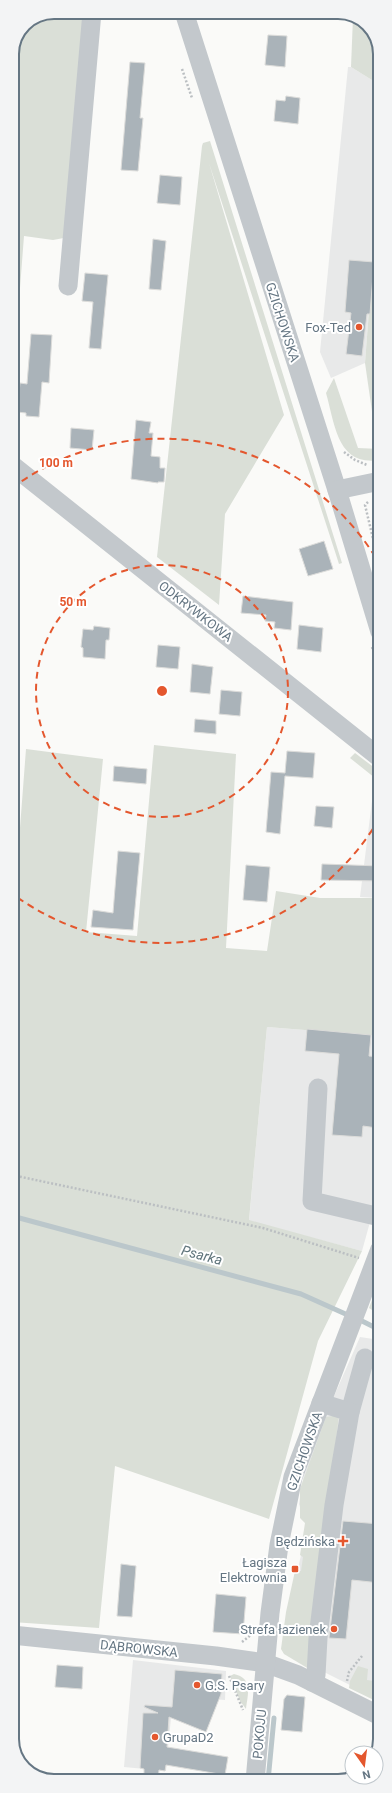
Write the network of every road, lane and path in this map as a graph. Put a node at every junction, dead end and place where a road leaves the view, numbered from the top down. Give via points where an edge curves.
1 (91, 19) edge
2 (186, 19) edge
3 (68, 286) dead end
4 (340, 445) dead end
5 (373, 464) edge
6 (19, 471) edge
7 (373, 482) edge
8 (337, 490) junction
9 (370, 500) dead end
10 (373, 538) edge
11 (373, 609) edge
12 (373, 752) edge
13 (318, 1088) dead end
14 (19, 1176) edge
15 (373, 1215) edge
16 (373, 1258) edge
17 (373, 1268) edge
18 (365, 1358) dead end
19 (321, 1403) junction
20 (350, 1412) junction
21 (253, 1633) dead end
22 (19, 1636) edge
23 (238, 1644) dead end
24 (265, 1663) junction
25 (229, 1670) dead end
26 (312, 1682) junction
27 (373, 1712) edge
28 (245, 1715) dead end
29 (256, 1774) edge

1 - 3 street
2 - 8 street, GZICHOWSKA
4 - 5 path via 344,452 355,460
6 - 12 street, ODKRYWKOWA
7 - 8 street
8 - 11 street, GZICHOWSKA
9 - 10 path via 365,505
13 - 15 street via 312,1201
14 - 16 path via 263,1228 364,1259
17 - 19 street, GZICHOWSKA
18 - 20 street
19 - 20 street
19 - 24 street, GZICHOWSKA via 293,1477 279,1545
20 - 26 street via 334,1506 316,1675
21 - 23 path
22 - 24 street, DĄBROWSKA
24 - 26 street, DĄBROWSKA
24 - 29 street, POKOJU
25 - 28 path via 229,1678
26 - 27 street, DĄBROWSKA

